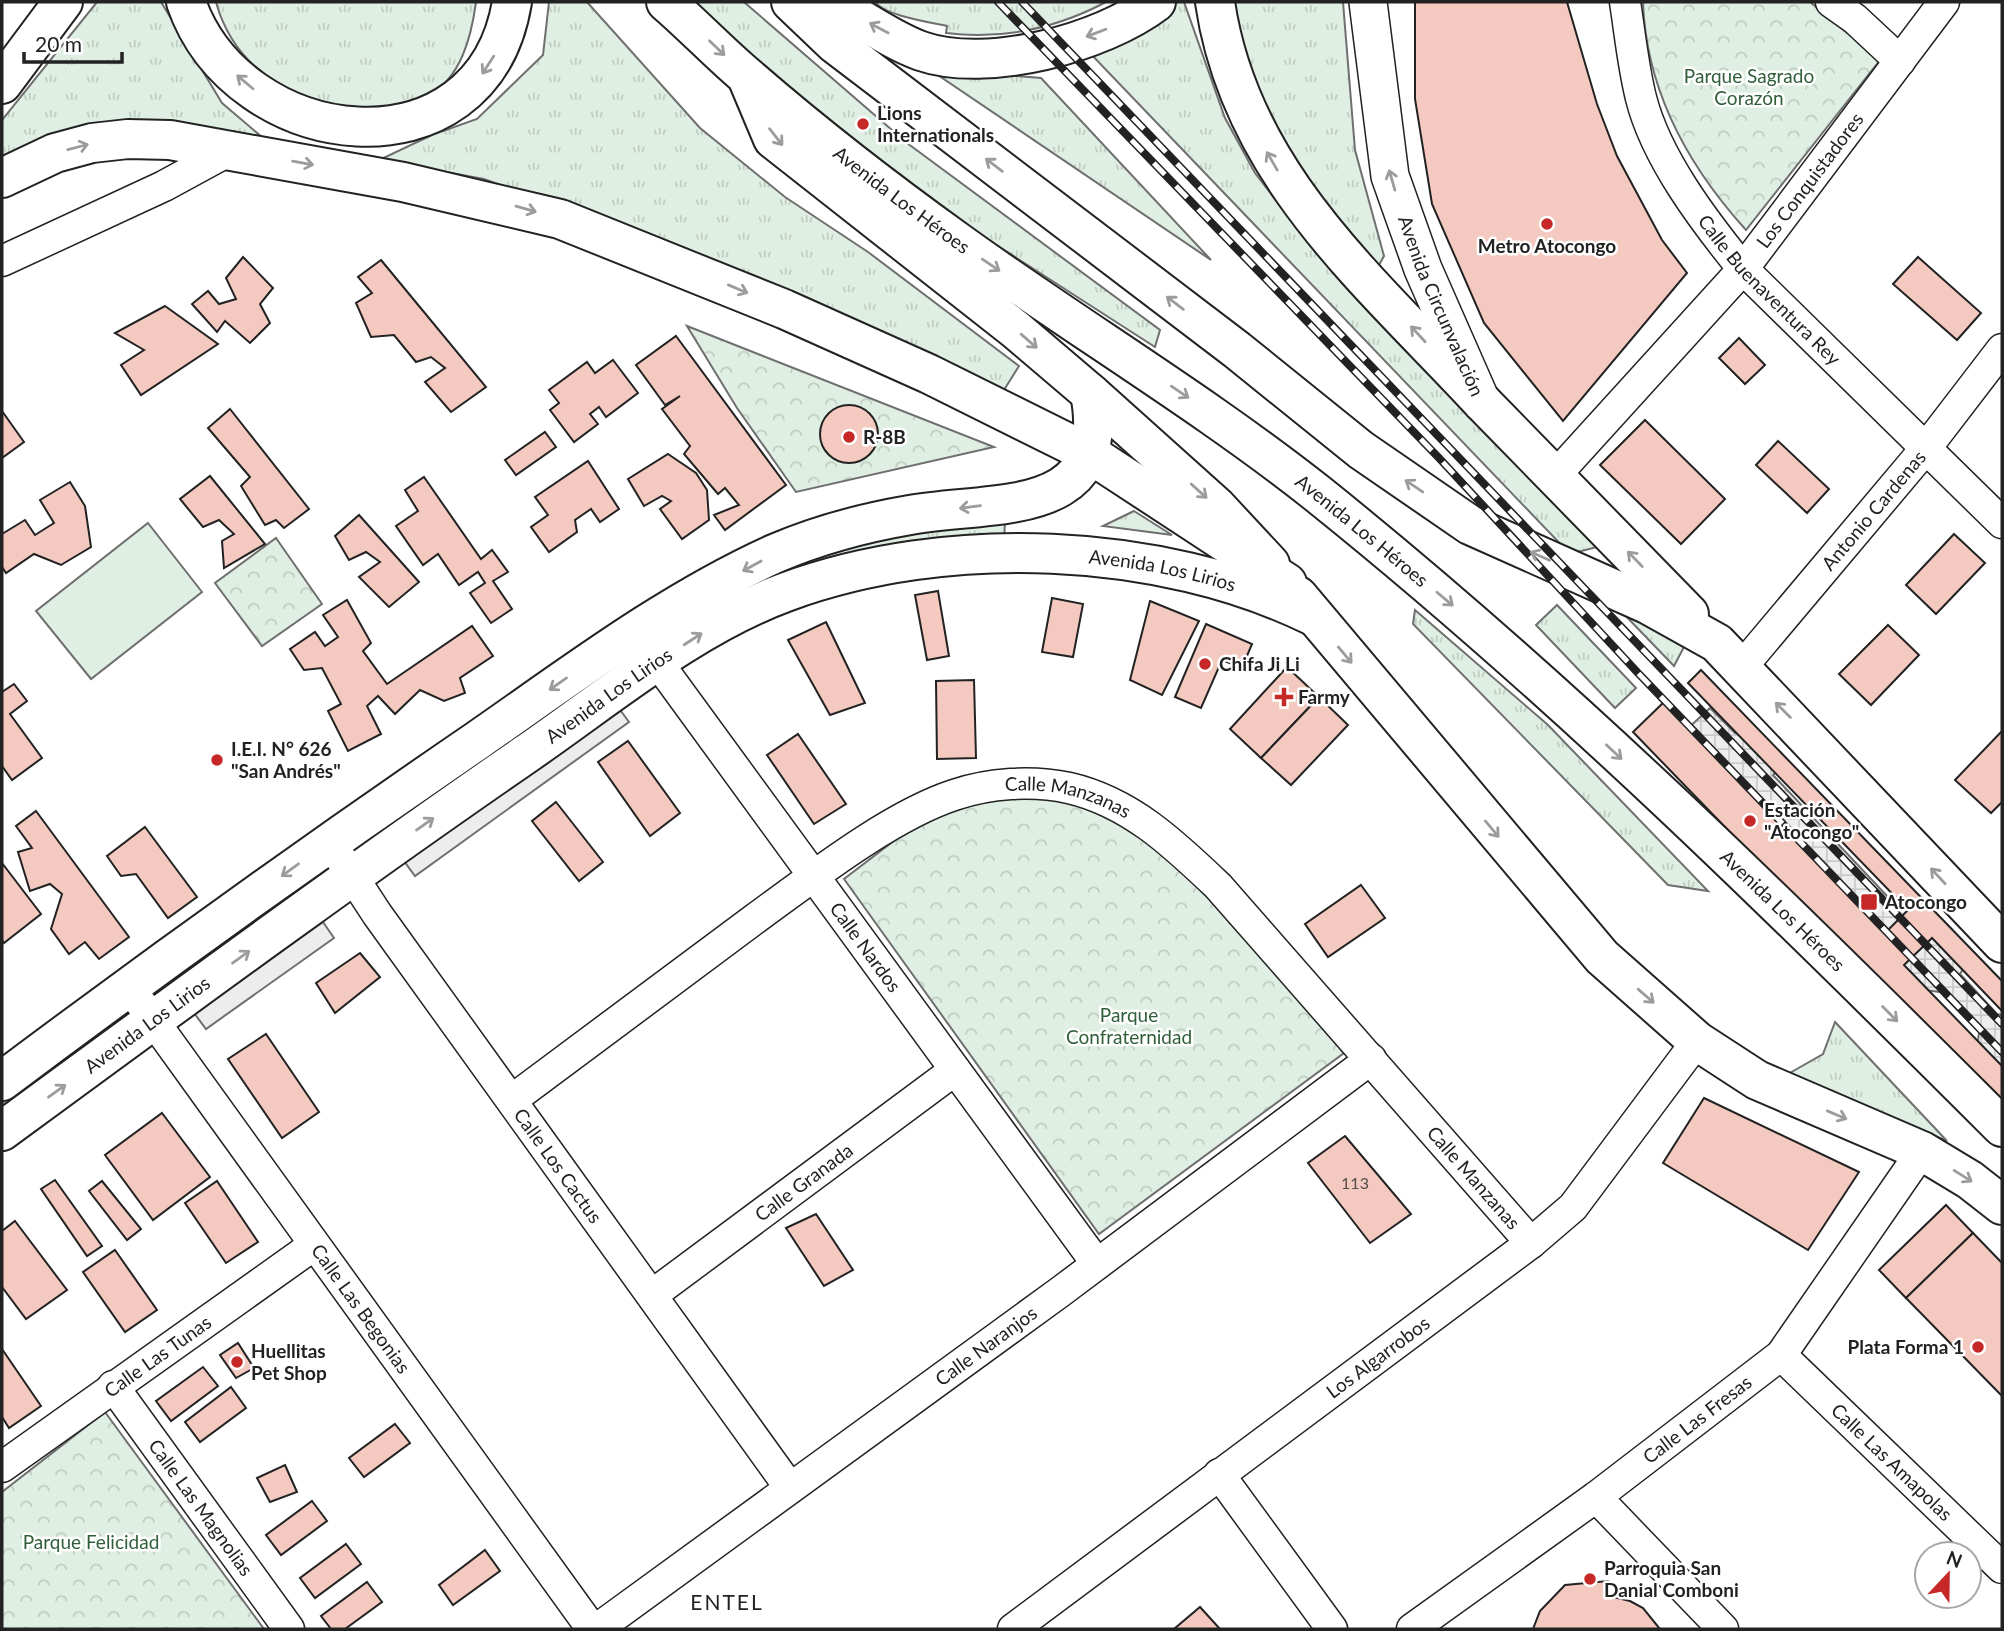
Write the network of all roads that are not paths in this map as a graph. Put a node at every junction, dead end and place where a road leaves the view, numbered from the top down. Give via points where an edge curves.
1 (63, 2) edge
2 (186, 2) edge
3 (512, 2) edge
4 (666, 2) edge
5 (791, 2) edge
6 (831, 2) edge
7 (1156, 2) edge
8 (1367, 2) edge
9 (1625, 2) edge
10 (1831, 2) edge
11 (1944, 2) edge
12 (1217, 11) edge
13 (1900, 61) junction
14 (746, 76) junction
15 (2, 84) edge
16 (232, 149) junction
17 (2, 178) edge
18 (2, 261) edge
19 (1743, 269) junction
20 (2002, 349) edge
21 (1090, 393) junction
22 (1482, 402) junction
23 (1926, 448) junction
24 (1090, 454) junction
25 (1554, 477) junction
26 (2002, 523) edge
27 (1287, 583) junction
28 (1313, 616) junction
29 (635, 631) junction
30 (1729, 656) junction
31 (658, 663) junction
32 (330, 842) junction
33 (352, 876) junction
34 (813, 876) junction
35 (2002, 943) edge
36 (128, 987) junction
37 (153, 1019) junction
38 (1697, 1041) junction
39 (1371, 1059) junction
40 (955, 1070) junction
41 (2, 1081) edge
42 (513, 1099) junction
43 (2002, 1127) edge
44 (2, 1131) edge
45 (1922, 1152) junction
46 (2002, 1205) edge
47 (1531, 1243) junction
48 (314, 1245) junction
49 (1097, 1264) junction
50 (652, 1295) junction
51 (1781, 1355) junction
52 (113, 1387) junction
53 (2, 1467) edge
54 (1219, 1474) junction
55 (790, 1488) junction
56 (1595, 1497) junction
57 (2002, 1568) edge
58 (1032, 1624) edge
59 (289, 1629) edge
60 (595, 1629) edge
61 (1332, 1629) edge
62 (1412, 1629) edge
63 (1723, 1629) edge

1 - 15 main road
3 -> 2 main road via 491,63 461,97 418,119 361,128 321,124 256,91 209,44
4 -> 14 main road, Avenida Los Héroes
30 -> 5 main road via 1647,604 1470,525 1382,465 835,44
7 -> 6 main road via 1137,16 1087,37 1003,59 921,51
22 -> 8 street, Avenida Circunvalación via 1423,269 1390,176
9 - 19 street, Calle Buenaventura Rey via 1641,100 1657,138 1708,225
10 - 13 street
11 - 13 street, Los Conquistadores
22 -> 12 main road via 1307,213 1280,174 1247,112
13 - 19 street, Los Conquistadores
14 -> 21 main road via 773,139
14 -> 43 main road, Avenida Los Héroes via 960,244 1192,400 1298,479 1448,602 1811,938
17 -> 16 main road via 55,153 92,143 170,140
16 - 18 street
16 -> 24 main road via 404,181 561,219 784,309
19 - 23 street, Calle Buenaventura Rey
19 - 25 street, Los Conquistadores
20 - 23 street, Antonio Cardenas
21 - 24 main road via 1095,436
21 -> 27 main road via 1217,507
22 - 25 main road, Avenida Circunvalación
23 - 26 street, Calle Buenaventura Rey
23 - 30 street, Antonio Cardenas
24 - 27 main road
24 -> 29 main road, Avenida Los Lirios via 1063,488 1038,499 913,514 815,537 771,556
30 -> 25 main road, Avenida Circunvalación
27 - 28 main road
31 -> 28 main road, Avenida Los Lirios via 721,622 786,592 911,558 1046,554 1145,565 1227,580
28 -> 38 main road via 1602,957
29 - 31 street, Calle Nardos
29 -> 32 main road, Avenida Los Lirios
35 -> 30 main road
33 -> 31 main road, Avenida Los Lirios
31 - 34 street, Calle Nardos
32 - 33 street, Calle Los Cactus
32 -> 36 main road, Avenida Los Lirios
37 -> 33 main road, Avenida Los Lirios
33 - 42 street, Calle Los Cactus
34 - 39 street, Calle Manzanas via 911,814 953,795 1027,783 1068,788 1107,800 1162,835 1218,886
34 - 40 street, Calle Nardos
34 - 42 street, Calle Manzanas
36 - 37 street, Calle Las Begonias
36 - 41 main road, Avenida Los Lirios
44 -> 37 main road, Avenida Los Lirios
37 - 48 street, Calle Las Begonias
38 -> 45 main road via 1756,1080
38 - 47 street, Los Algarrobos via 1573,1207
39 - 47 street, Calle Manzanas
39 - 49 street, Calle Naranjos
40 - 49 street, Calle Nardos
40 - 50 street, Calle Granada
42 - 50 street, Calle Los Cactus
45 -> 46 main road
45 - 51 street, Calle Las Fresas
47 - 54 street, Los Algarrobos
48 - 52 street, Calle Las Tunas
48 - 60 street, Calle Las Begonias
49 - 55 street, Calle Naranjos
50 - 55 street, Calle Los Cactus
51 - 56 street, Calle Las Fresas
51 - 57 street, Calle Las Amapolas
52 - 53 street, Calle Las Tunas
52 - 59 street, Calle Las Magnolias
54 - 58 street, Los Algarrobos
54 - 61 street
55 - 60 street, Calle Naranjos
56 - 62 street, Calle Las Fresas
56 - 63 street

